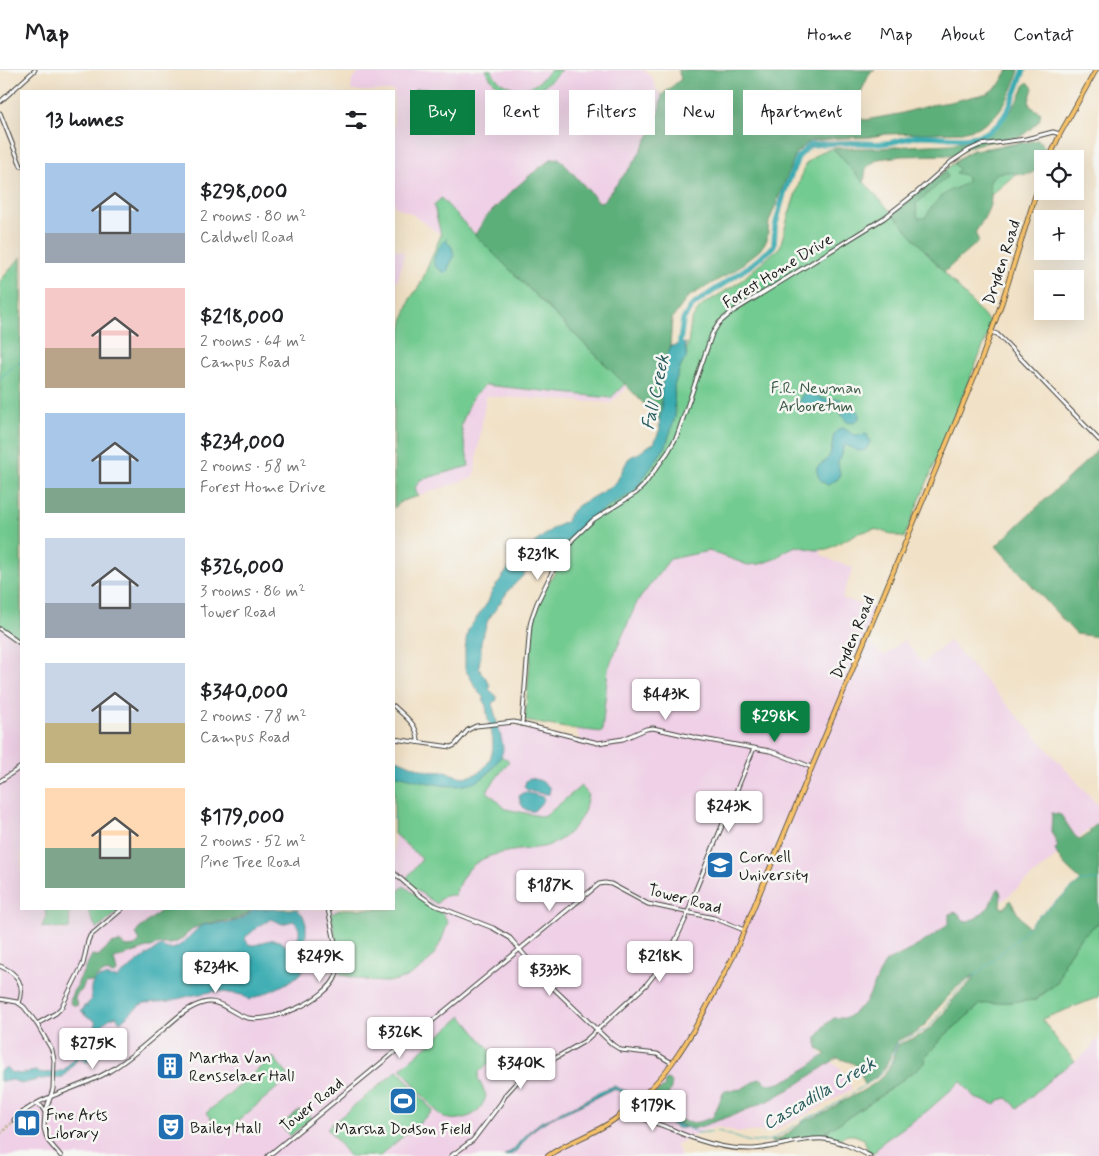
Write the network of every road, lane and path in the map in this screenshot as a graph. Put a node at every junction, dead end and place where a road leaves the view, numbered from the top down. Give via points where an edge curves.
1 (35, 70) edge
2 (1096, 70) edge
3 (0, 102) edge
4 (0, 113) edge
5 (1060, 134) junction
6 (1052, 150) edge
7 (20, 163) edge
8 (1034, 199) edge
9 (991, 332) junction
10 (1099, 440) edge
11 (0, 629) edge
12 (20, 643) edge
13 (395, 707) edge
14 (522, 724) junction
15 (395, 739) edge
16 (418, 742) junction
17 (754, 748) junction
18 (812, 767) junction
19 (20, 768) edge
20 (0, 781) edge
21 (395, 874) edge
22 (121, 910) edge
23 (328, 910) edge
24 (688, 912) junction
25 (744, 930) junction
26 (520, 949) junction
27 (0, 966) edge
28 (0, 998) edge
29 (19, 1003) junction
30 (37, 1024) junction
31 (597, 1030) junction
32 (672, 1063) junction
33 (51, 1096) junction
34 (36, 1104) junction
35 (629, 1108) junction
36 (45, 1113) junction
37 (14, 1120) tunnel mouth
38 (861, 1151) junction
39 (61, 1156) edge
40 (268, 1156) edge
41 (451, 1156) edge
42 (548, 1156) edge
43 (859, 1156) edge
44 (870, 1156) edge

1 - 3 street
2 - 5 main road
4 - 7 street
5 - 6 main road
5 - 14 street, Forest Home Drive via 1053,132 969,150 884,218 719,323 668,452 636,493 594,520 573,539 536,603 530,625
8 - 9 main road, Dryden Road
9 - 10 street via 1007,344
9 - 18 main road, Dryden Road
11 - 12 street
13 - 16 street via 415,727
14 - 16 street via 476,726 451,747
14 - 17 street via 600,743 653,728
15 - 16 street
17 - 18 street
17 - 24 street
18 - 25 main road, Dryden Road
19 - 20 street
21 - 26 street via 434,904 498,930
22 - 30 street via 90,936 83,964 60,1009
23 - 33 street via 337,971 330,985 317,997 295,1010 258,1019 243,1017 214,1002 196,1006 108,1072
24 - 25 street, Tower Road
24 - 26 street, Tower Road via 648,904 613,885 602,883
24 - 31 street via 657,972
25 - 32 main road, Dryden Road via 716,990
26 - 31 street via 542,977
26 - 40 street, Tower Road
27 - 29 street via 13,972 19,980
28 - 29 street
29 - 30 street
30 - 33 street via 54,1056
31 - 32 street via 617,1048 657,1054
31 - 41 street via 581,1044 516,1083 472,1141
32 - 35 main road, Dryden Road
33 - 34 street
33 - 36 street
34 - 36 street
34 - 37 street
35 - 38 street via 643,1120 712,1145 755,1149 819,1139 839,1142
35 - 42 main road, Dryden Road via 602,1128
36 - 39 street via 46,1135
38 - 43 street
38 - 44 street

